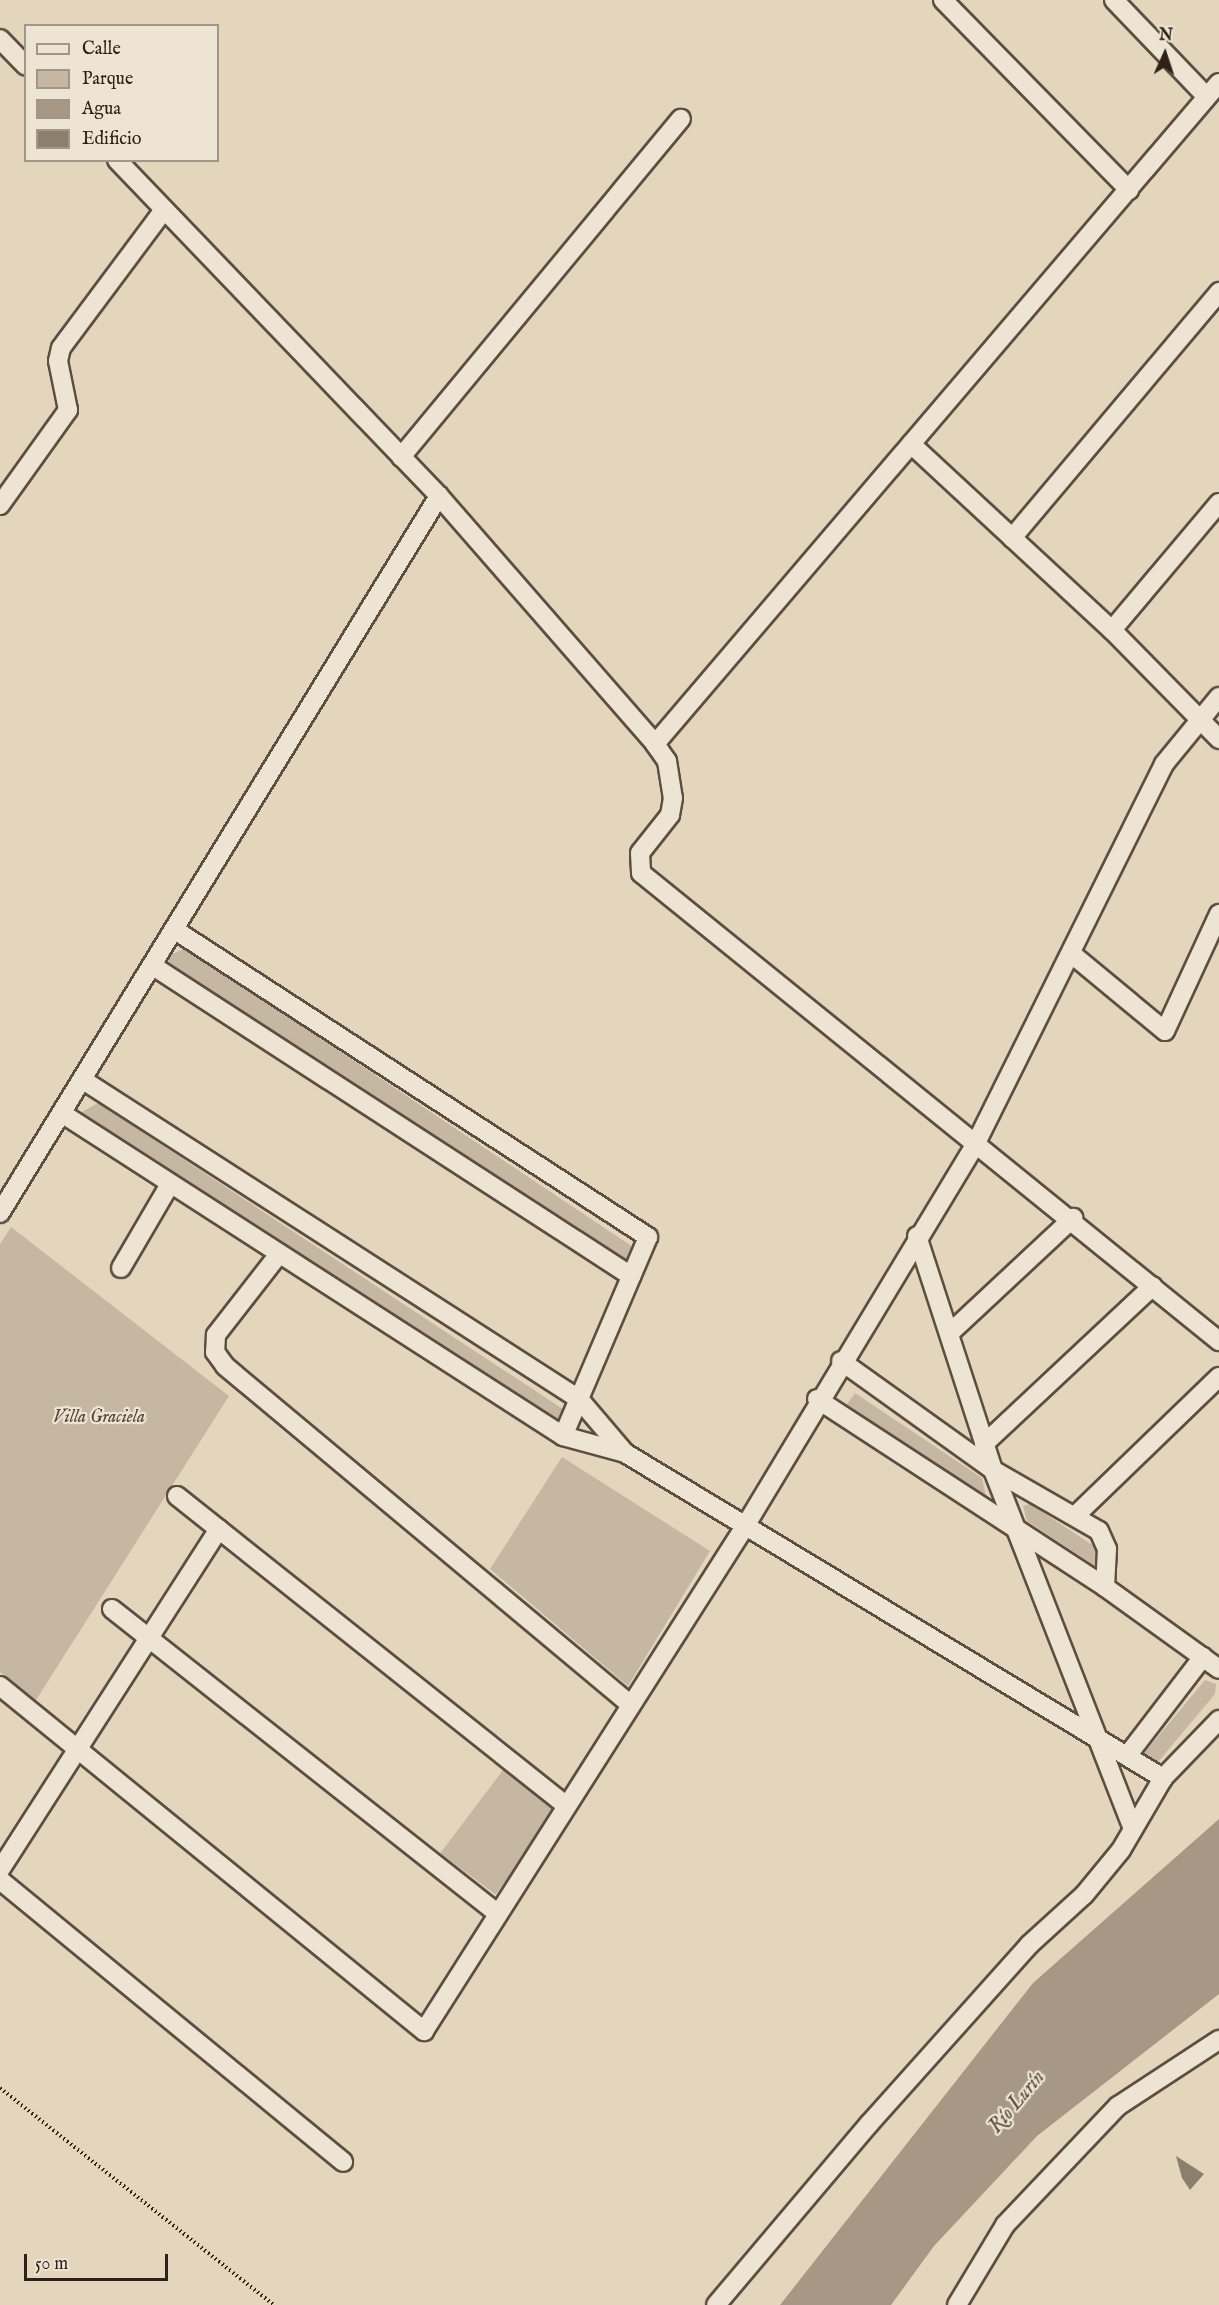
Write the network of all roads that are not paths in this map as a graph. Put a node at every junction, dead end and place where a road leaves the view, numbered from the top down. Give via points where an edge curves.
1 (943, 0) edge
2 (1114, 0) edge
3 (0, 39) edge
4 (24, 64) edge
5 (1213, 90) edge
6 (681, 119) dead end
7 (119, 162) edge
8 (1129, 190) junction
9 (164, 210) junction
10 (1219, 292) edge
11 (910, 444) junction
12 (401, 457) junction
13 (439, 496) junction
14 (1219, 503) edge
15 (0, 505) edge
16 (1012, 538) junction
17 (1112, 630) junction
18 (1219, 697) edge
19 (1203, 716) junction
20 (1219, 739) edge
21 (655, 744) junction
22 (1219, 914) edge
23 (175, 930) junction
24 (1073, 955) junction
25 (153, 966) junction
26 (83, 1080) junction
27 (63, 1114) junction
28 (976, 1143) junction
29 (170, 1184) junction
30 (0, 1213) edge
31 (1073, 1218) junction
32 (916, 1236) junction
33 (279, 1254) junction
34 (121, 1268) dead end
35 (631, 1276) junction
36 (1153, 1286) junction
37 (952, 1331) junction
38 (1219, 1341) edge
39 (841, 1361) junction
40 (1219, 1377) edge
41 (579, 1399) junction
42 (817, 1399) junction
43 (563, 1436) junction
44 (984, 1444) junction
45 (625, 1453) junction
46 (993, 1470) junction
47 (177, 1496) dead end
48 (1076, 1515) junction
49 (1015, 1527) junction
50 (744, 1528) junction
51 (219, 1529) junction
52 (1105, 1587) junction
53 (112, 1609) dead end
54 (148, 1638) junction
55 (1203, 1657) junction
56 (1219, 1670) edge
57 (0, 1686) edge
58 (631, 1705) junction
59 (1219, 1720) edge
60 (1093, 1733) junction
61 (77, 1746) junction
62 (1128, 1756) junction
63 (1163, 1778) junction
64 (567, 1806) junction
65 (1133, 1829) junction
66 (0, 1870) edge
67 (0, 1880) edge
68 (498, 1914) junction
69 (1219, 2040) edge
70 (343, 2162) dead end
71 (716, 2305) edge
72 (957, 2305) edge

1 - 8 street
2 - 5 street
3 - 4 street
5 - 8 street
6 - 12 street
7 - 9 street
8 - 11 street
9 - 12 street
9 - 15 street via 61,348 58,362 68,410
10 - 16 street
11 - 16 street
11 - 21 street
12 - 13 street
13 - 21 street
13 - 23 street
14 - 17 street
16 - 17 street
17 - 19 street
18 - 19 street
19 - 20 street
19 - 24 street via 1164,764
21 - 28 street via 667,761 673,798 670,815 640,853 641,873
22 - 24 street via 1165,1031
23 - 25 street
23 - 35 street via 648,1237
24 - 28 street
25 - 26 street
25 - 35 street
26 - 27 street
26 - 41 street
27 - 29 street
27 - 30 street
28 - 31 street
28 - 32 street
29 - 33 street
29 - 34 street
31 - 36 street
31 - 37 street
32 - 37 street
32 - 39 street
33 - 43 street
33 - 58 street via 216,1335 215,1352 225,1366
35 - 41 street
36 - 38 street
36 - 44 street
37 - 44 street
39 - 42 street
39 - 46 street
40 - 48 street
41 - 43 street
41 - 45 street
42 - 49 street
42 - 50 street
43 - 45 street
44 - 46 street
45 - 50 street
46 - 48 street
46 - 49 street
47 - 51 street
48 - 52 street via 1106,1539
49 - 52 street
49 - 60 street
50 - 58 street
50 - 60 street
51 - 54 street
51 - 64 street
52 - 55 street
53 - 54 street
54 - 61 street
54 - 68 street
55 - 56 street
55 - 62 street
57 - 61 street
58 - 64 street
59 - 63 street
60 - 62 street
60 - 65 street
61 - 66 street
61 - 68 street via 424,2031
62 - 63 street
63 - 65 street
64 - 68 street
65 - 71 street via 1084,1895 1029,1945 869,2124
67 - 70 street
69 - 72 street via 1118,2106 1005,2225

